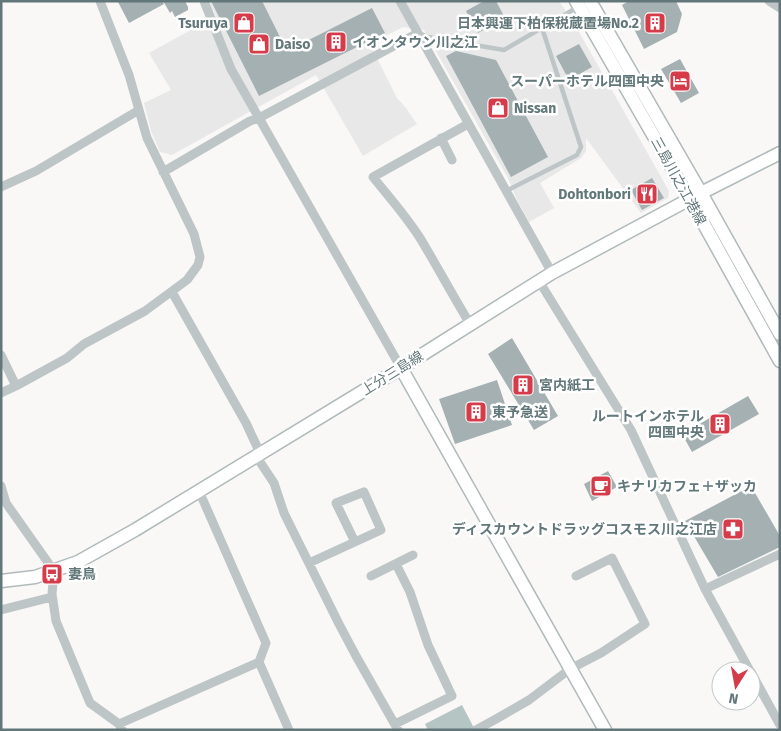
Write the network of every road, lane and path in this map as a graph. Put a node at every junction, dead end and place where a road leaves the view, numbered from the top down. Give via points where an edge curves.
1 (100, 1) edge
2 (204, 1) edge
3 (400, 1) edge
4 (769, 1) edge
5 (582, 3) edge
6 (780, 8) edge
7 (542, 28) junction
8 (418, 33) junction
9 (139, 110) junction
10 (259, 118) junction
11 (468, 124) junction
12 (441, 138) junction
13 (780, 153) edge
14 (452, 160) dead end
15 (163, 172) junction
16 (1, 187) edge
17 (506, 191) junction
18 (702, 193) junction
19 (690, 200) junction
20 (552, 273) junction
21 (539, 281) junction
22 (172, 292) junction
23 (470, 324) junction
24 (780, 334) edge
25 (1, 355) edge
26 (780, 361) edge
27 (401, 368) junction
28 (16, 386) junction
29 (1, 393) edge
30 (258, 455) junction
31 (1, 486) edge
32 (199, 491) junction
33 (355, 542) junction
34 (780, 554) edge
35 (413, 555) dead end
36 (310, 563) junction
37 (396, 564) junction
38 (54, 571) junction
39 (371, 576) dead end
40 (576, 576) dead end
41 (1, 581) edge
42 (706, 589) junction
43 (52, 597) junction
44 (1, 610) edge
45 (745, 661) edge
46 (259, 662) junction
47 (570, 669) junction
48 (761, 690) edge
49 (780, 725) edge
50 (120, 727) edge
51 (396, 727) edge
52 (289, 730) edge
53 (476, 730) edge
54 (605, 730) edge

1 - 9 street
2 - 10 street via 232,69
3 - 8 street
4 - 6 street
5 - 7 lane
5 - 18 main road, 三島川之江港線
5 - 19 main road, 三島川之江港線
7 - 8 lane via 504,50
7 - 17 lane via 581,146 577,155
8 - 10 street
8 - 11 street
9 - 15 street via 147,138
9 - 16 street via 36,171
10 - 15 street
10 - 27 street
11 - 12 street
11 - 17 street
12 - 14 street
12 - 23 street via 373,177 420,238
13 - 18 main road, 上分三島線
15 - 22 street via 194,234 200,257 194,272
17 - 20 street
18 - 19 main road, 上分三島線
18 - 24 main road, 三島川之江港線
19 - 20 main road, 上分三島線
19 - 26 main road, 三島川之江港線
20 - 21 main road, 上分三島線
21 - 23 main road, 上分三島線
21 - 42 street via 631,430
22 - 28 street
22 - 30 street via 246,423
23 - 27 main road, 上分三島線
25 - 28 street
27 - 30 main road, 上分三島線
27 - 47 main road
28 - 29 street
30 - 32 main road, 上分三島線
30 - 36 street
31 - 38 street via 6,503
32 - 38 main road, 上分三島線 via 78,562
32 - 46 street via 266,643
33 - 33 street via 382,530 364,492 336,503
33 - 36 street
34 - 42 street
35 - 37 street
36 - 51 street
37 - 39 street
37 - 51 street via 452,696
38 - 41 main road, 上分三島線
38 - 43 street
40 - 47 street via 612,558 645,624
42 - 45 street
43 - 44 street
43 - 50 street via 56,620 90,703
46 - 50 street
46 - 52 street
47 - 53 street via 529,700
47 - 54 main road
48 - 49 street

